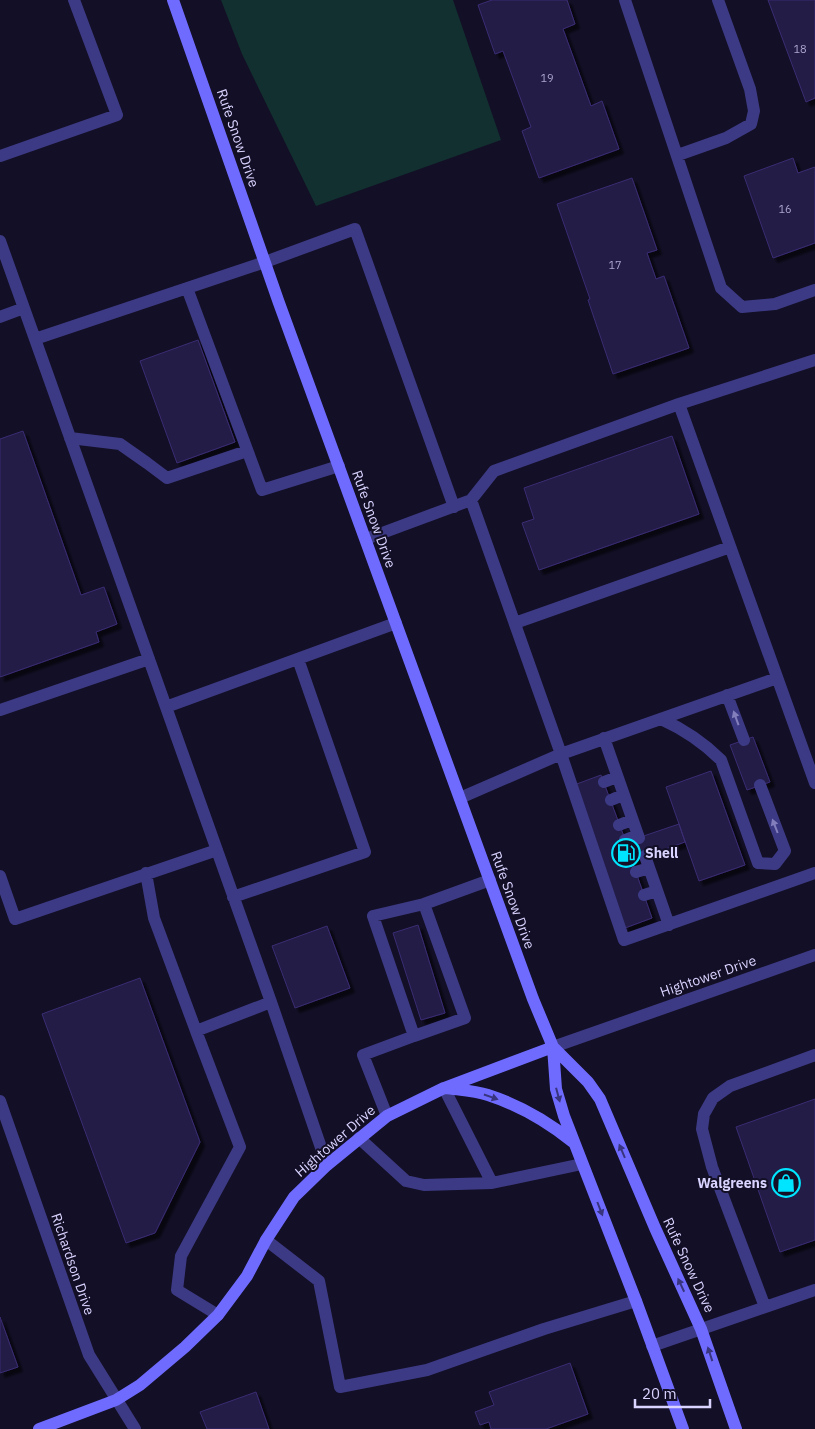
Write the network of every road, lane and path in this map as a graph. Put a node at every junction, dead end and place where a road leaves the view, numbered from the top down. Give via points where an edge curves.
1 (74, 0) edge
2 (173, 0) edge
3 (625, 0) edge
4 (718, 0) edge
5 (678, 155) junction
6 (0, 156) edge
7 (0, 243) edge
8 (265, 262) junction
9 (187, 288) junction
10 (815, 290) edge
11 (24, 308) junction
12 (0, 316) edge
13 (35, 339) junction
14 (815, 360) edge
15 (679, 404) junction
16 (70, 438) junction
17 (247, 451) junction
18 (339, 466) junction
19 (472, 500) junction
20 (454, 507) junction
21 (366, 539) junction
22 (730, 547) junction
23 (396, 623) junction
24 (516, 623) junction
25 (149, 659) junction
26 (298, 659) junction
27 (777, 678) junction
28 (727, 695) junction
29 (166, 707) junction
30 (0, 710) edge
31 (661, 718) junction
32 (604, 738) junction
33 (744, 740) dead end
34 (560, 754) junction
35 (617, 777) junction
36 (604, 782) dead end
37 (815, 783) edge
38 (760, 785) dead end
39 (624, 795) junction
40 (460, 798) junction
41 (610, 800) dead end
42 (632, 820) junction
43 (619, 825) dead end
44 (625, 840) dead end
45 (216, 850) junction
46 (775, 864) junction
47 (636, 872) dead end
48 (146, 873) junction
49 (815, 873) edge
50 (0, 876) edge
51 (490, 880) junction
52 (782, 884) junction
53 (657, 890) junction
54 (644, 895) dead end
55 (234, 897) junction
56 (424, 904) junction
57 (669, 925) junction
58 (815, 955) edge
59 (271, 1002) junction
60 (196, 1031) junction
61 (414, 1036) junction
62 (552, 1047) junction
63 (815, 1055) edge
64 (444, 1088) junction
65 (0, 1101) edge
66 (387, 1116) junction
67 (359, 1138) junction
68 (574, 1143) junction
69 (582, 1164) junction
70 (327, 1165) junction
71 (492, 1183) junction
72 (266, 1240) junction
73 (815, 1290) edge
74 (636, 1301) junction
75 (765, 1307) junction
76 (218, 1315) junction
77 (702, 1329) junction
78 (652, 1346) junction
79 (116, 1400) junction
80 (39, 1429) edge
81 (135, 1429) edge
82 (683, 1429) edge
83 (736, 1429) edge

1 - 6 street via 116,115
2 - 8 main road, Rufe Snow Drive
3 - 5 street
4 - 5 street via 750,89 754,111 751,124 726,138
5 - 10 street via 722,288 742,308 775,304
7 - 11 street
8 - 9 street
8 - 18 main road, Rufe Snow Drive
8 - 20 street via 355,229
9 - 13 street
9 - 17 street
11 - 12 street
11 - 13 street
13 - 16 street
14 - 15 street
15 - 19 street via 494,472
15 - 22 street
16 - 17 street via 120,444 167,478
16 - 25 street
17 - 18 street via 262,490
18 - 21 main road, Rufe Snow Drive
19 - 20 street
19 - 24 street
20 - 21 street
21 - 23 main road, Rufe Snow Drive
22 - 24 street
22 - 27 street
23 - 26 street
23 - 40 main road, Rufe Snow Drive
24 - 34 street
25 - 29 street
25 - 30 street
26 - 29 street
26 - 55 street via 365,852
27 - 28 street
27 - 37 street
28 - 31 street
33 -> 28 street
29 - 45 street
31 - 32 street
31 - 46 street via 682,729 721,760 758,863
32 - 34 street
32 - 35 street
34 - 40 street
34 - 57 street via 615,905 624,940
35 - 36 street
35 - 39 street
46 -> 38 street via 785,851
39 - 41 street
39 - 42 street
40 - 51 main road, Rufe Snow Drive
42 - 43 street
42 - 44 street via 638,837
45 - 48 street
45 - 55 street
46 - 52 street
47 - 53 street via 647,862
48 - 50 street via 15,919
48 - 60 street via 154,918
49 - 52 street
51 - 56 street
51 - 62 main road, Rufe Snow Drive
52 - 57 street
53 - 54 street
53 - 57 street
55 - 59 street
56 - 61 street via 465,1018
56 - 61 street via 373,916
58 - 62 street, Hightower Drive
59 - 60 street
59 - 70 street
60 - 76 street via 240,1147 181,1256 177,1290
61 - 66 street via 363,1055
62 - 64 main road, Hightower Drive
62 -> 68 main road, Rufe Snow Drive via 556,1089
77 -> 62 main road, Rufe Snow Drive via 600,1099 588,1082
63 - 75 street via 730,1086 712,1098 704,1114 702,1129 712,1167
64 - 66 main road, Hightower Drive
64 -> 68 main road via 487,1095 554,1126
64 - 71 street
65 - 79 street, Richardson Drive via 89,1355
66 - 67 main road, Hightower Drive
67 - 70 main road, Hightower Drive
67 - 71 street via 406,1182 424,1185
68 - 69 main road, Rufe Snow Drive
69 - 71 street
69 -> 74 main road, Rufe Snow Drive
70 - 72 main road, Hightower Drive via 294,1198
72 - 74 street via 318,1281 340,1387 427,1370
72 - 76 main road, Hightower Drive via 246,1276
73 - 75 street
74 - 78 main road, Rufe Snow Drive
75 - 77 street
76 - 79 main road, Hightower Drive via 140,1385
77 - 78 street
83 -> 77 main road, Rufe Snow Drive
78 - 82 main road, Rufe Snow Drive
79 - 80 main road, Hightower Drive
79 - 81 street, Richardson Drive

